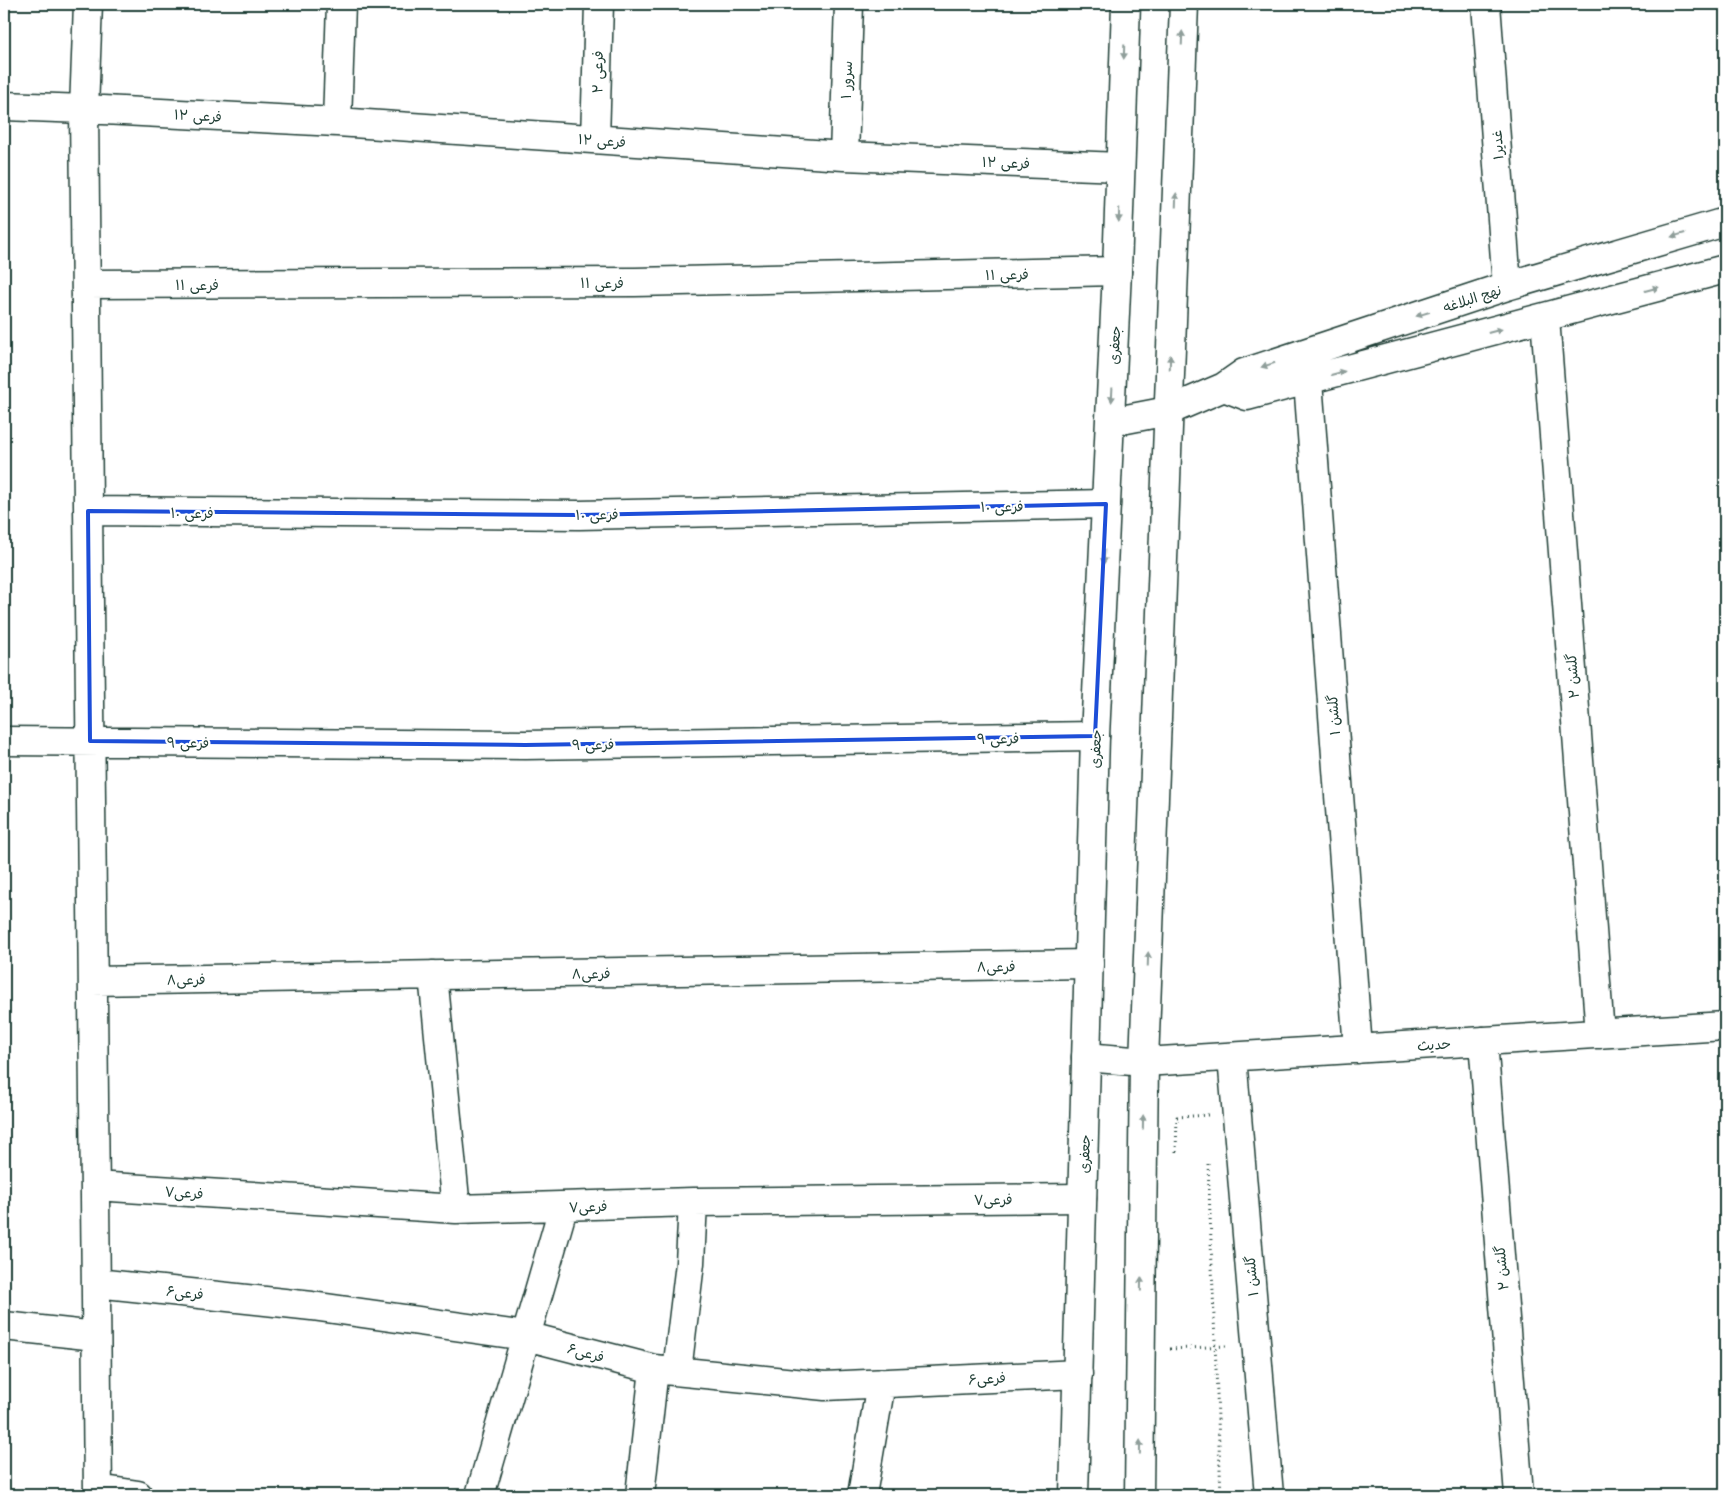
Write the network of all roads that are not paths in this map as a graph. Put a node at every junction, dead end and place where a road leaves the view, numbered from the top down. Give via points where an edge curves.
1 (88, 4) edge
2 (341, 4) edge
3 (599, 4) edge
4 (849, 4) edge
5 (1126, 4) edge
6 (1184, 4) edge
7 (1486, 4) edge
8 (4, 106) edge
9 (84, 109) junction
10 (337, 122) junction
11 (595, 139) junction
12 (844, 156) junction
13 (1120, 166) junction
14 (1725, 222) edge
15 (1725, 269) edge
16 (1117, 271) junction
17 (86, 284) junction
18 (1507, 286) junction
19 (1545, 318) junction
20 (1308, 381) junction
21 (1224, 387) junction
22 (1168, 411) junction
23 (1111, 422) junction
24 (1106, 504) junction
25 (88, 511) junction
26 (1095, 736) junction
27 (4, 741) edge
28 (90, 741) junction
29 (1089, 964) junction
30 (433, 975) junction
31 (92, 981) junction
32 (1725, 1032) edge
33 (1600, 1034) junction
34 (1483, 1041) junction
35 (1358, 1049) junction
36 (1086, 1057) junction
37 (1232, 1057) junction
38 (1144, 1062) junction
39 (95, 1186) junction
40 (1082, 1198) junction
41 (693, 1202) junction
42 (563, 1208) junction
43 (456, 1209) junction
44 (96, 1283) junction
45 (4, 1326) edge
46 (96, 1336) junction
47 (526, 1336) junction
48 (666, 1370) junction
49 (1078, 1374) junction
50 (881, 1384) junction
51 (98, 1492) edge
52 (138, 1495) edge
53 (480, 1495) edge
54 (640, 1495) edge
55 (862, 1495) edge
56 (1074, 1495) edge
57 (1139, 1495) edge
58 (1269, 1495) edge
59 (1519, 1495) edge

1 - 9 street
2 - 10 street
3 - 11 street, فرعی ۲
4 - 12 street, سرور ۱
5 -> 13 street, جعفری
22 -> 6 street
7 - 18 street, غدیر۱
8 - 9 street, فرعی ۱۲
9 - 10 street, فرعی ۱۲
9 - 17 street
10 - 11 street, فرعی ۱۲
11 - 12 street, فرعی ۱۲
12 - 13 street, فرعی ۱۲
13 -> 16 street, جعفری
14 -> 18 street, نهج البلاغه
19 -> 15 street
16 - 17 street, فرعی ۱۱ via 635,282
16 -> 23 street, جعفری
17 - 25 street
18 -> 21 street, نهج البلاغه via 1244,373
20 -> 19 street
19 - 33 street, گلشن ۲
20 - 21 street via 1247,396
20 - 35 street, گلشن ۱
21 - 22 street, نهج البلاغه
22 - 23 street, نهج البلاغه
38 -> 22 street
23 - 24 street, جعفری
24 - 25 street, فرعی ۱۰ via 579,515
24 -> 26 street, جعفری
25 - 28 street
26 - 28 street, فرعی ۹ via 525,745
26 - 29 street, جعفری
27 - 28 street, فرعی ۹
28 - 31 street
29 - 30 street, فرعی۸
29 - 36 street, جعفری
30 - 31 street, فرعی۸
30 - 43 street
31 - 39 street
32 - 33 street, حدیث
33 - 34 street, حدیث
34 - 35 street, حدیث
34 - 59 street, گلشن ۲
35 - 37 street, حدیث
36 - 38 street, حدیث
36 - 40 street, جعفری
37 - 38 street, حدیث
37 - 58 street, گلشن ۱
57 -> 38 street
39 - 43 street, فرعی۷
39 - 44 street
40 - 41 street, فرعی۷
40 - 49 street, جعفری
41 - 42 street, فرعی۷
41 - 48 street via 690,1263
42 - 43 street, فرعی۷
42 - 47 street
44 - 46 street
44 - 47 street, فرعی۶ via 312,1306
45 - 46 street
46 - 51 street
47 - 48 street, فرعی۶
47 - 53 street
48 - 50 street, فرعی۶ via 825,1386
48 - 54 street
49 - 50 street, فرعی۶
49 - 56 street, جعفری
50 - 55 street
51 - 52 street

